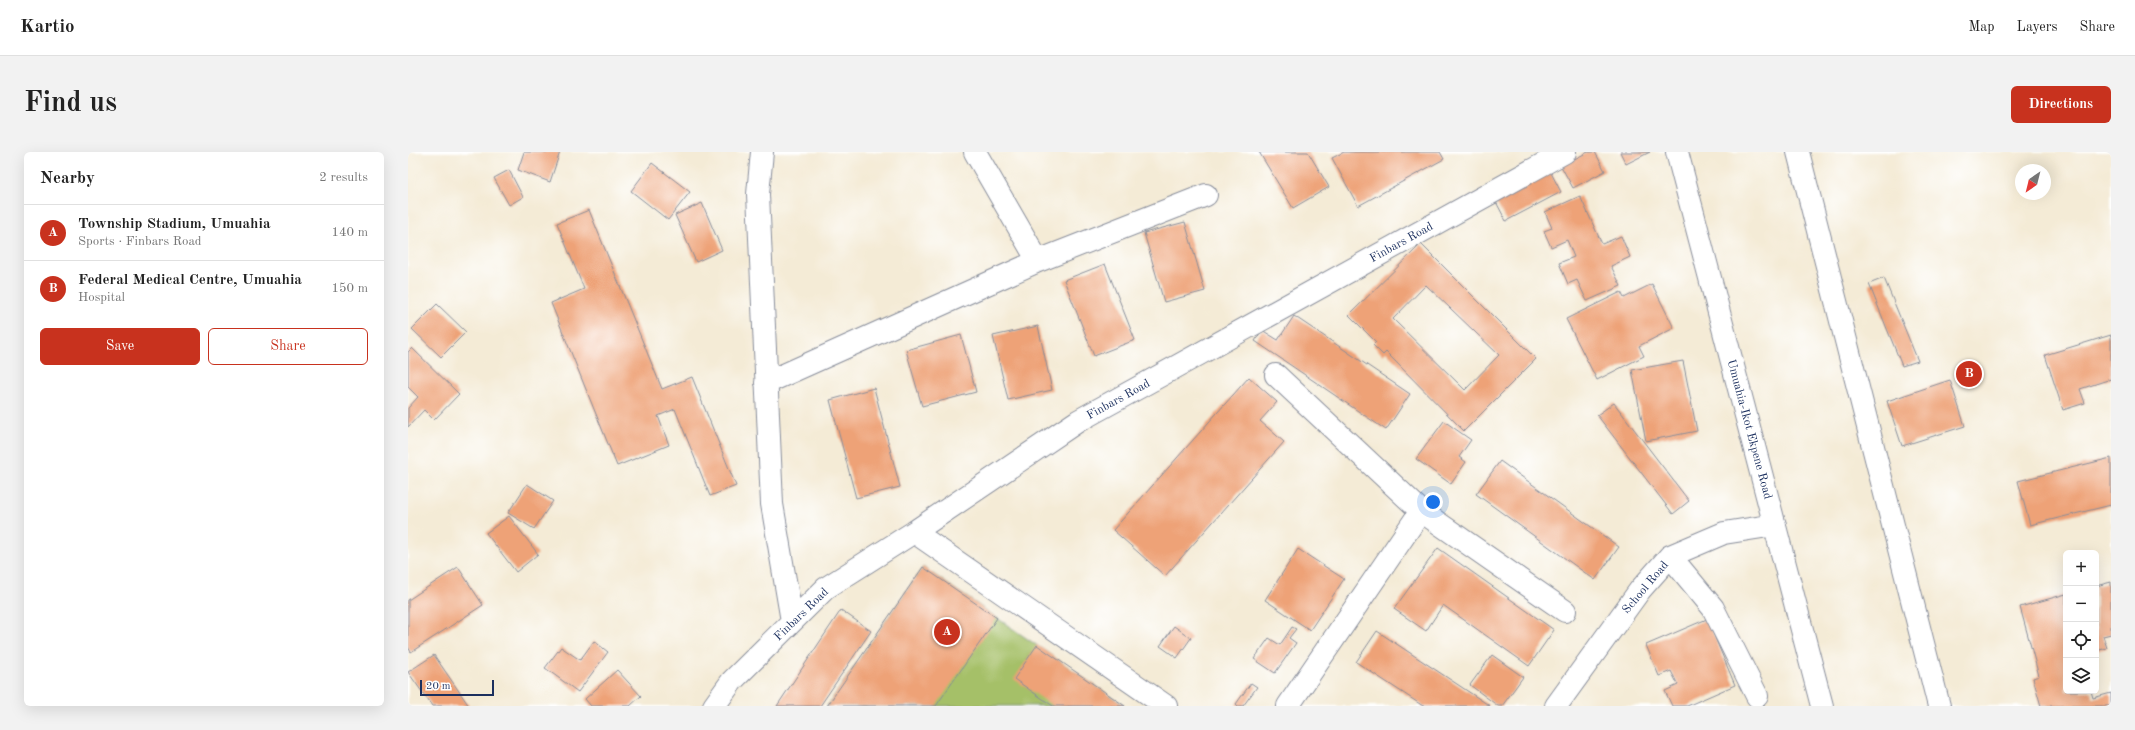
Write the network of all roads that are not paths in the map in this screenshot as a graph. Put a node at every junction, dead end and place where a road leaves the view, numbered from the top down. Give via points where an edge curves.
1 (762, 152) edge
2 (975, 152) edge
3 (1565, 152) edge
4 (1677, 152) edge
5 (1798, 152) edge
6 (1206, 195) dead end
7 (1038, 261) junction
8 (1276, 375) dead end
9 (766, 383) junction
10 (1421, 511) junction
11 (1775, 525) junction
12 (914, 532) junction
13 (1670, 556) junction
14 (1565, 611) dead end
15 (792, 621) junction
16 (1757, 696) dead end
17 (714, 706) edge
18 (1166, 706) edge
19 (1288, 706) edge
20 (1556, 706) edge
21 (1822, 706) edge
22 (1939, 706) edge

1 - 9 street via 758,194
2 - 7 street
3 - 12 street, Finbars Road via 1078,421
4 - 11 street, Umuahia-Ikot Ekpene Road
5 - 22 street
6 - 7 street
7 - 9 street
8 - 10 street
9 - 15 street via 772,504
10 - 14 street
10 - 19 street
11 - 13 street, School Road via 1724,533
11 - 21 street, Umuahia-Ikot Ekpene Road
12 - 15 street, Finbars Road via 826,588
12 - 18 street
13 - 16 street via 1713,608
13 - 20 street, School Road via 1640,590
15 - 17 street, Finbars Road via 732,682

